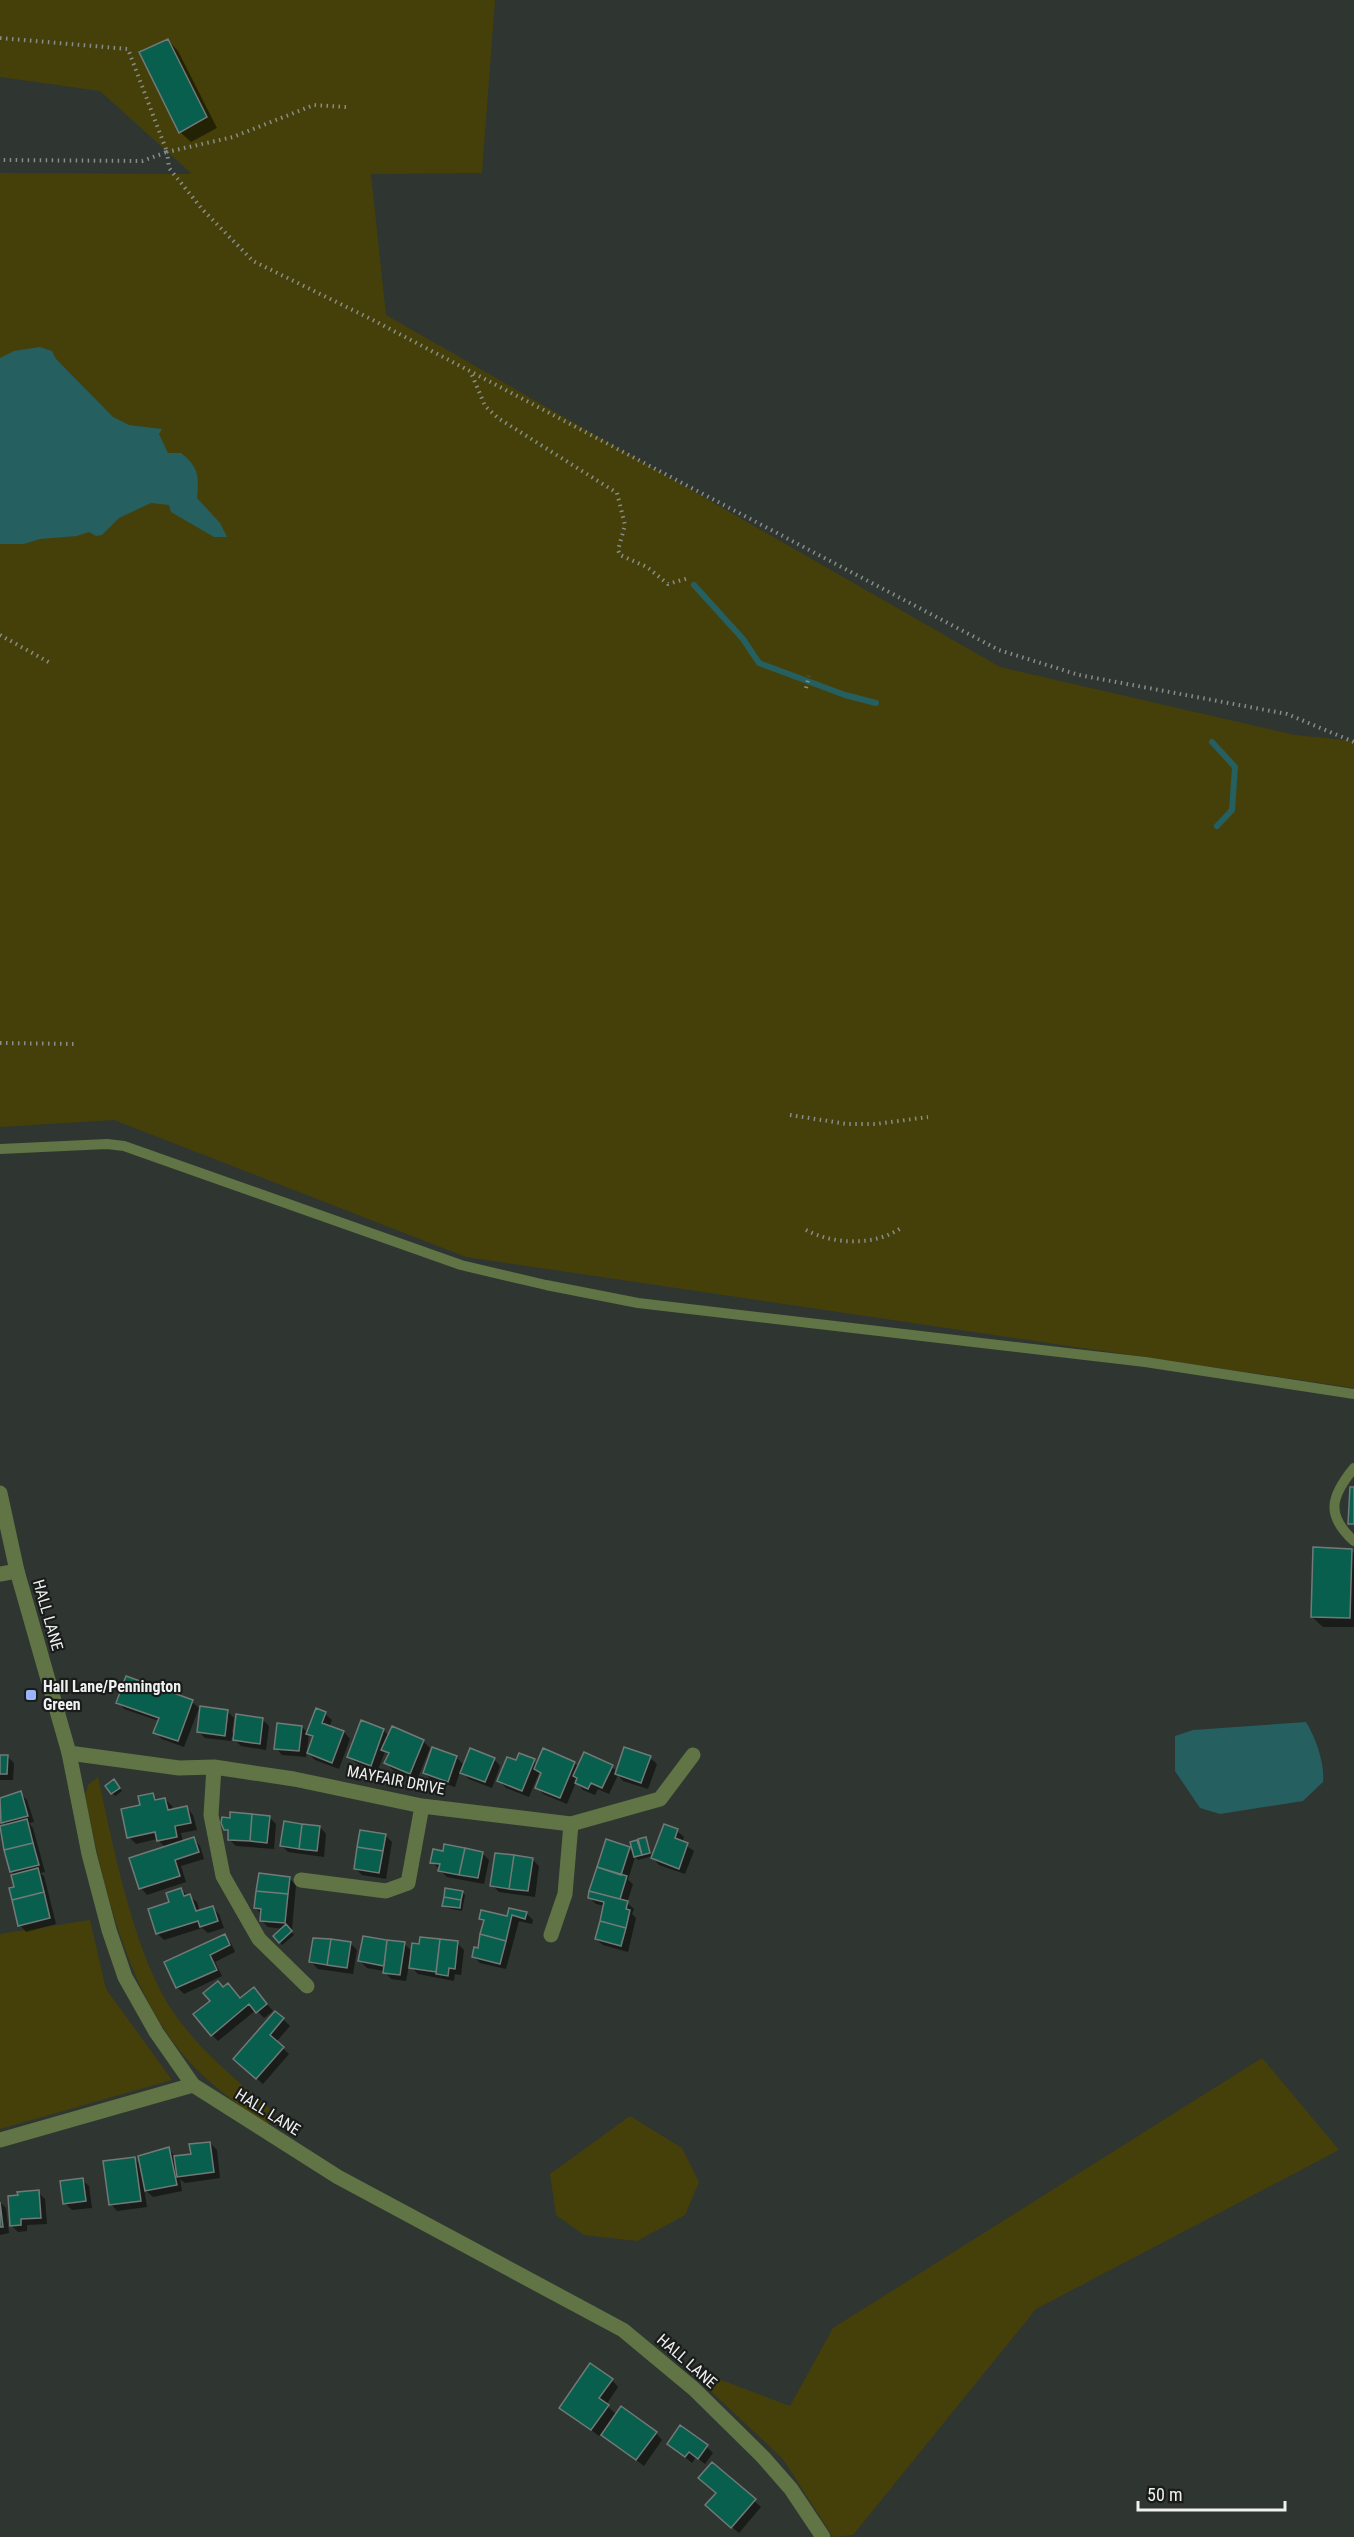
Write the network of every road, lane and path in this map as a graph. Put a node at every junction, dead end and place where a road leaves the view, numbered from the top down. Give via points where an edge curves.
1 (0, 38) edge
2 (346, 107) dead end
3 (167, 152) junction
4 (0, 160) edge
5 (472, 375) dead end
6 (689, 578) dead end
7 (0, 635) edge
8 (52, 664) dead end
9 (809, 676) dead end
10 (806, 688) dead end
11 (1354, 742) edge
12 (0, 1043) edge
13 (77, 1044) dead end
14 (790, 1115) dead end
15 (928, 1118) dead end
16 (0, 1149) edge
17 (901, 1228) dead end
18 (806, 1230) dead end
19 (1354, 1394) edge
20 (1354, 1468) edge
21 (0, 1493) edge
22 (1354, 1541) edge
23 (17, 1571) junction
24 (0, 1574) edge
25 (69, 1754) junction
26 (693, 1755) dead end
27 (214, 1767) junction
28 (422, 1806) junction
29 (571, 1824) junction
30 (301, 1880) dead end
31 (550, 1935) dead end
32 (307, 1986) dead end
33 (193, 2085) junction
34 (0, 2140) edge
35 (823, 2537) edge

1 - 3 path via 128,49
2 - 3 path via 314,105 233,137
3 - 4 path via 142,161
3 - 11 path via 169,168 253,261 371,319 999,650 1079,675 1287,714
5 - 6 path via 485,406 498,418 617,493 625,525 620,555 647,567 668,584
7 - 8 path
9 - 10 path
12 - 13 path
14 - 15 path via 847,1124
16 - 19 lane via 124,1146 461,1265 638,1303 1145,1362
17 - 18 path via 873,1241 841,1240
20 - 22 lane via 1342,1482 1334,1508 1338,1524
21 - 23 street, HALL LANE
23 - 24 street
23 - 25 street, HALL LANE
25 - 27 street, MAYFAIR DRIVE via 179,1768
25 - 33 street, HALL LANE via 89,1854 125,1977 156,2032
26 - 29 street, MAYFAIR DRIVE via 660,1798
27 - 28 street, MAYFAIR DRIVE
27 - 32 street via 211,1815 224,1876 259,1938
28 - 29 street, MAYFAIR DRIVE
28 - 30 street via 408,1883 386,1892
29 - 31 street via 564,1894
33 - 34 street
33 - 35 street, HALL LANE via 338,2177 623,2330 694,2389 763,2457 791,2489

